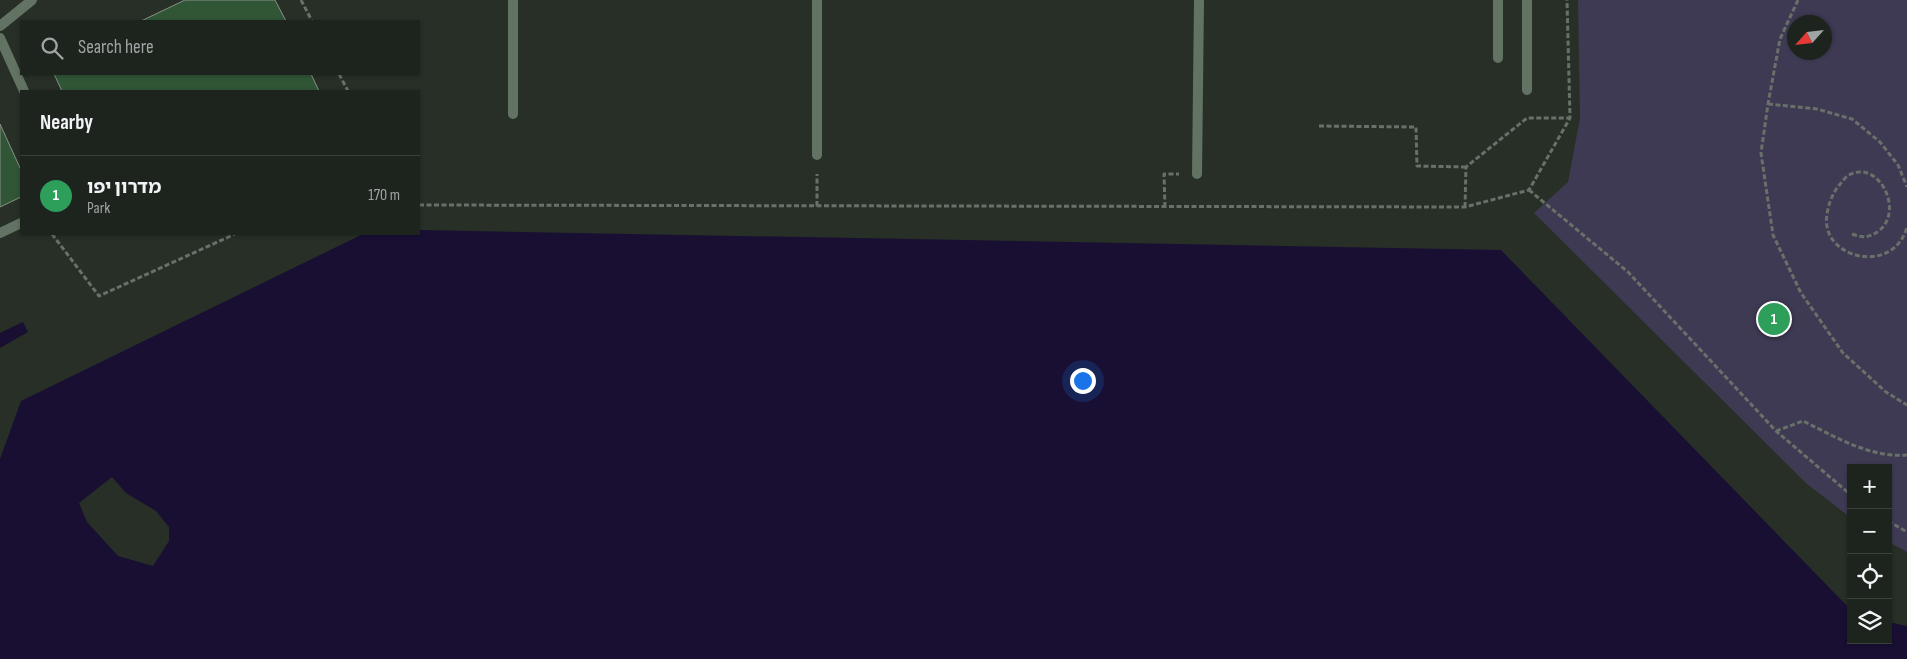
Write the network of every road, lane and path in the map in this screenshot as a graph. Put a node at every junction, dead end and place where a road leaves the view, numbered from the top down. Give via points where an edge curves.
1 (32, 0) edge
2 (301, 0) edge
3 (513, 0) edge
4 (817, 0) edge
5 (1199, 0) edge
6 (1498, 0) edge
7 (1567, 0) edge
8 (1798, 0) edge
9 (1527, 2) edge
10 (311, 20) edge
11 (0, 26) edge
12 (0, 38) edge
13 (1498, 58) dead end
14 (340, 75) edge
15 (24, 90) edge
16 (347, 90) edge
17 (1527, 90) dead end
18 (1768, 104) junction
19 (513, 114) dead end
20 (1570, 118) junction
21 (1319, 126) dead end
22 (817, 155) joint
23 (1466, 167) junction
24 (1197, 174) joint
25 (1907, 187) edge
26 (1530, 190) junction
27 (420, 205) edge
28 (816, 206) junction
29 (1165, 207) junction
30 (1465, 208) junction
31 (20, 223) edge
32 (1907, 227) edge
33 (0, 233) edge
34 (1852, 234) dead end
35 (53, 235) edge
36 (233, 235) edge
37 (1907, 405) edge
38 (1776, 431) junction
39 (1907, 455) edge
40 (1847, 492) edge
41 (1892, 523) edge
42 (1907, 532) edge

1 - 11 street
2 - 10 path
3 - 19 street
4 - 22 street
5 - 24 street
6 - 13 street
7 - 20 path
8 - 18 path via 1780,39
9 - 17 street
12 - 15 street
14 - 16 path
18 - 25 path via 1817,108 1852,120 1880,142 1898,165
18 - 37 path via 1761,153 1772,235 1801,293 1843,353 1886,392
20 - 23 path via 1527,118
20 - 26 path
21 - 23 path via 1416,127 1417,166
22 - 28 path
23 - 30 path
24 - 29 path via 1164,174
26 - 30 path
26 - 38 path via 1628,272
27 - 28 path
28 - 29 path
29 - 30 path
31 - 33 street
32 - 34 path via 1904,237 1888,253 1869,258 1846,253 1830,235 1826,216 1833,192 1849,175 1862,172 1877,178 1886,191 1890,217 1875,234 1863,238
35 - 36 path via 98,296
38 - 39 path via 1803,422 1857,447 1893,456
38 - 40 path
41 - 42 path

